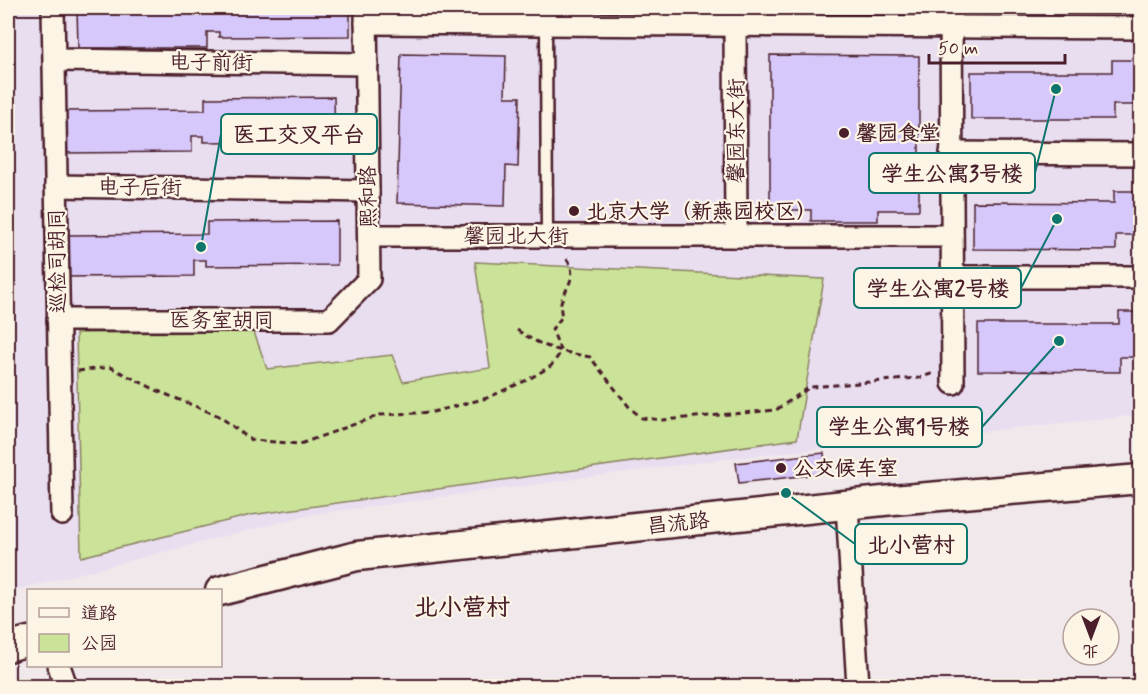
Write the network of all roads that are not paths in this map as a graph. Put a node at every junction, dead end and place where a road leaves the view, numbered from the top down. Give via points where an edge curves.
1 (53, 8) edge
2 (366, 15) edge
3 (671, 16) edge
4 (951, 17) edge
5 (546, 24) junction
6 (735, 25) junction
7 (1140, 28) edge
8 (55, 60) junction
9 (367, 64) junction
10 (951, 153) junction
11 (1140, 154) edge
12 (56, 186) junction
13 (368, 191) junction
14 (369, 236) junction
15 (547, 236) junction
16 (736, 236) junction
17 (952, 236) junction
18 (952, 277) junction
19 (1140, 277) edge
20 (369, 279) joint
21 (58, 320) junction
22 (952, 375) road end
23 (1140, 479) edge
24 (846, 506) junction
25 (62, 514) dead end
26 (222, 590) edge
27 (27, 641) edge
28 (8, 646) edge
29 (59, 667) edge
30 (66, 687) edge
31 (858, 687) edge

1 - 8 street, 巡检司胡同
2 - 5 street
2 - 9 street, 熙和路
3 - 5 street
3 - 6 street
4 - 6 street
4 - 7 street
4 - 10 street
5 - 15 lane
6 - 16 street, 馨园东大街
8 - 9 street, 电子前街
8 - 12 street, 巡检司胡同
9 - 13 street, 熙和路
10 - 11 street
10 - 17 street
12 - 13 street, 电子后街
12 - 21 street, 巡检司胡同
13 - 14 street, 熙和路
14 - 15 street, 馨园北大街
14 - 20 street, 熙和路
15 - 16 street, 馨园北大街
16 - 17 street, 馨园北大街
17 - 18 street
18 - 19 street
18 - 22 street
20 - 21 street, 医务室胡同 via 329,320
21 - 25 street, 巡检司胡同
23 - 24 main road, 昌流路
24 - 26 main road, 昌流路 via 357,556
24 - 31 street
27 - 28 main road
29 - 30 street

